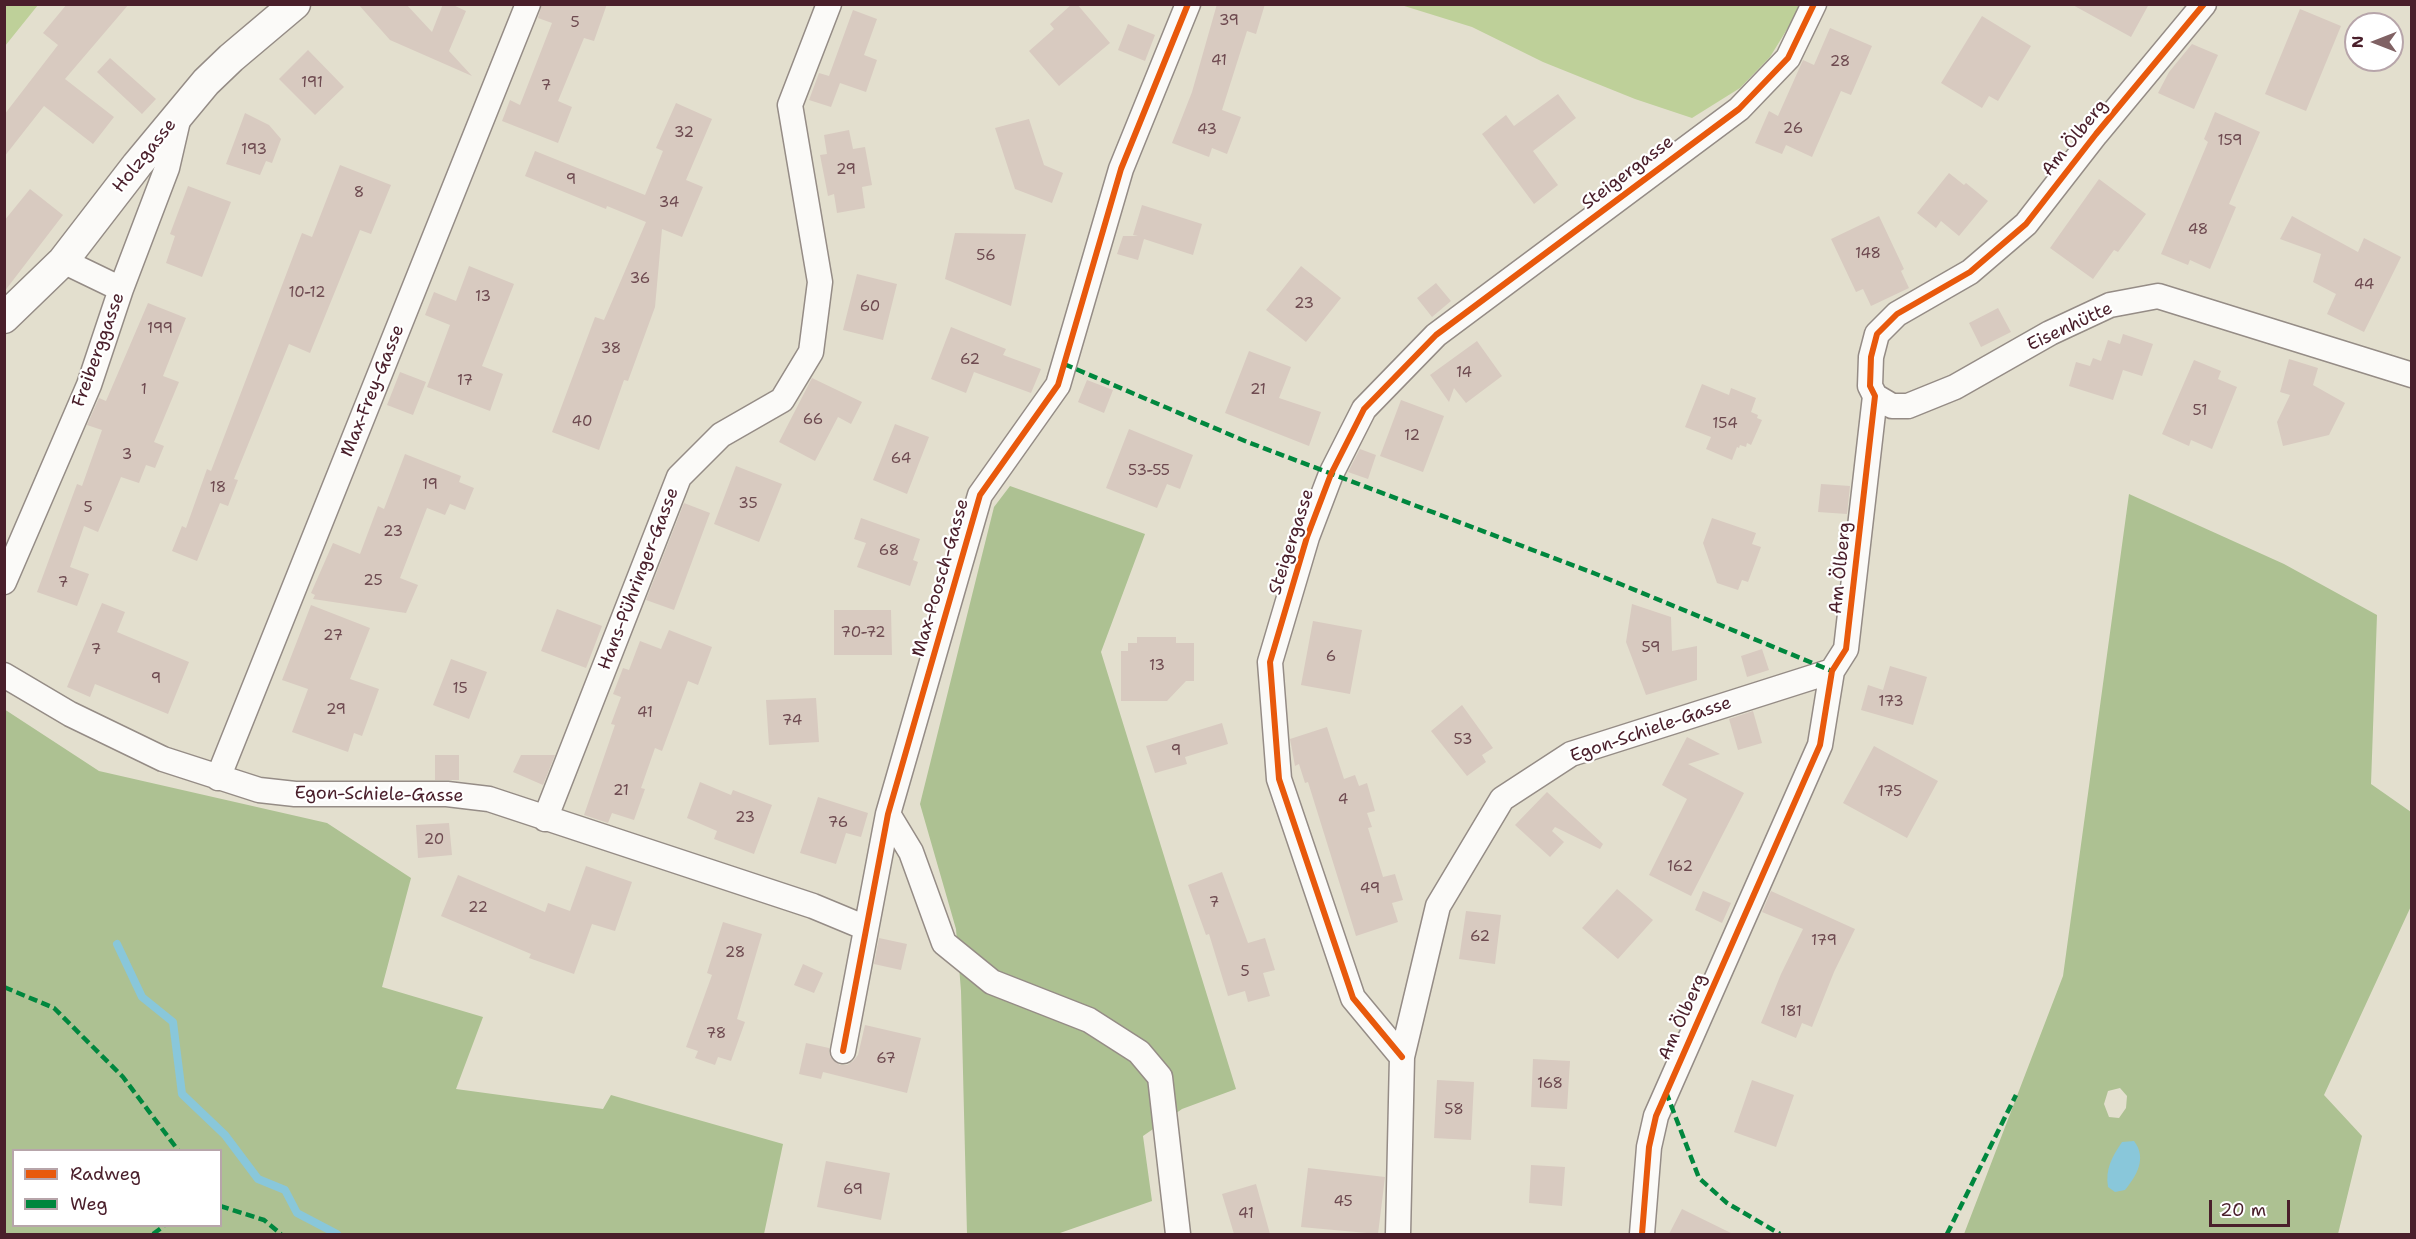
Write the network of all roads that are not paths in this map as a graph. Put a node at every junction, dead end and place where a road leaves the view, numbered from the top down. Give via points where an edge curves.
1 (295, 4) edge
2 (528, 4) edge
3 (829, 4) edge
4 (1188, 4) edge
5 (1814, 4) edge
6 (2204, 4) edge
7 (180, 112) junction
8 (63, 261) junction
9 (121, 289) junction
10 (4, 318) edge
11 (2412, 375) edge
12 (1875, 396) junction
13 (4, 582) edge
14 (1832, 671) junction
15 (4, 675) edge
16 (218, 778) junction
17 (888, 814) junction
18 (545, 819) junction
19 (866, 928) junction
20 (843, 1052) dead end
21 (1402, 1057) junction
22 (1178, 1234) edge
23 (1398, 1234) edge
24 (1642, 1234) edge

1 - 7 street, Holzgasse via 231,58
2 - 16 street, Max-Frey-Gasse
3 - 18 street, Hans-Pühringer-Gasse via 790,105 820,282 811,352 782,400 721,435 679,477
4 - 17 street, Max-Poosch-Gasse via 1121,170 1058,385 980,495
5 - 21 street, Steigergasse via 1788,58 1739,108 1436,334 1364,409 1331,474 1307,537 1270,662 1279,779 1353,998
6 - 12 street, Am Ölberg via 2026,224 1970,272 1897,314 1877,334 1870,386
7 - 8 street, Holzgasse
7 - 9 street, Freiberggasse via 167,168
8 - 9 street
8 - 10 street, Holzgasse
9 - 13 street, Freiberggasse via 88,385
11 - 12 street, Eisenhütte via 2158,296 2110,305 2050,333 1955,387 1908,406 1892,406
12 - 14 street, Am Ölberg via 1850,626 1846,649
14 - 21 street, Egon-Schiele-Gasse via 1571,754 1502,800 1438,906
14 - 24 street, Am Ölberg via 1820,745 1656,1116 1649,1147
15 - 16 street, Egon-Schiele-Gasse via 70,714 163,759
16 - 18 street, Egon-Schiele-Gasse via 259,790 295,794 447,794 489,799
17 - 19 street, Max-Poosch-Gasse
17 - 22 street via 911,852 944,943 992,982 1089,1020 1139,1052 1160,1077
18 - 19 street, Egon-Schiele-Gasse via 813,906
19 - 20 street, Max-Poosch-Gasse
21 - 23 street, Egon-Schiele-Gasse

